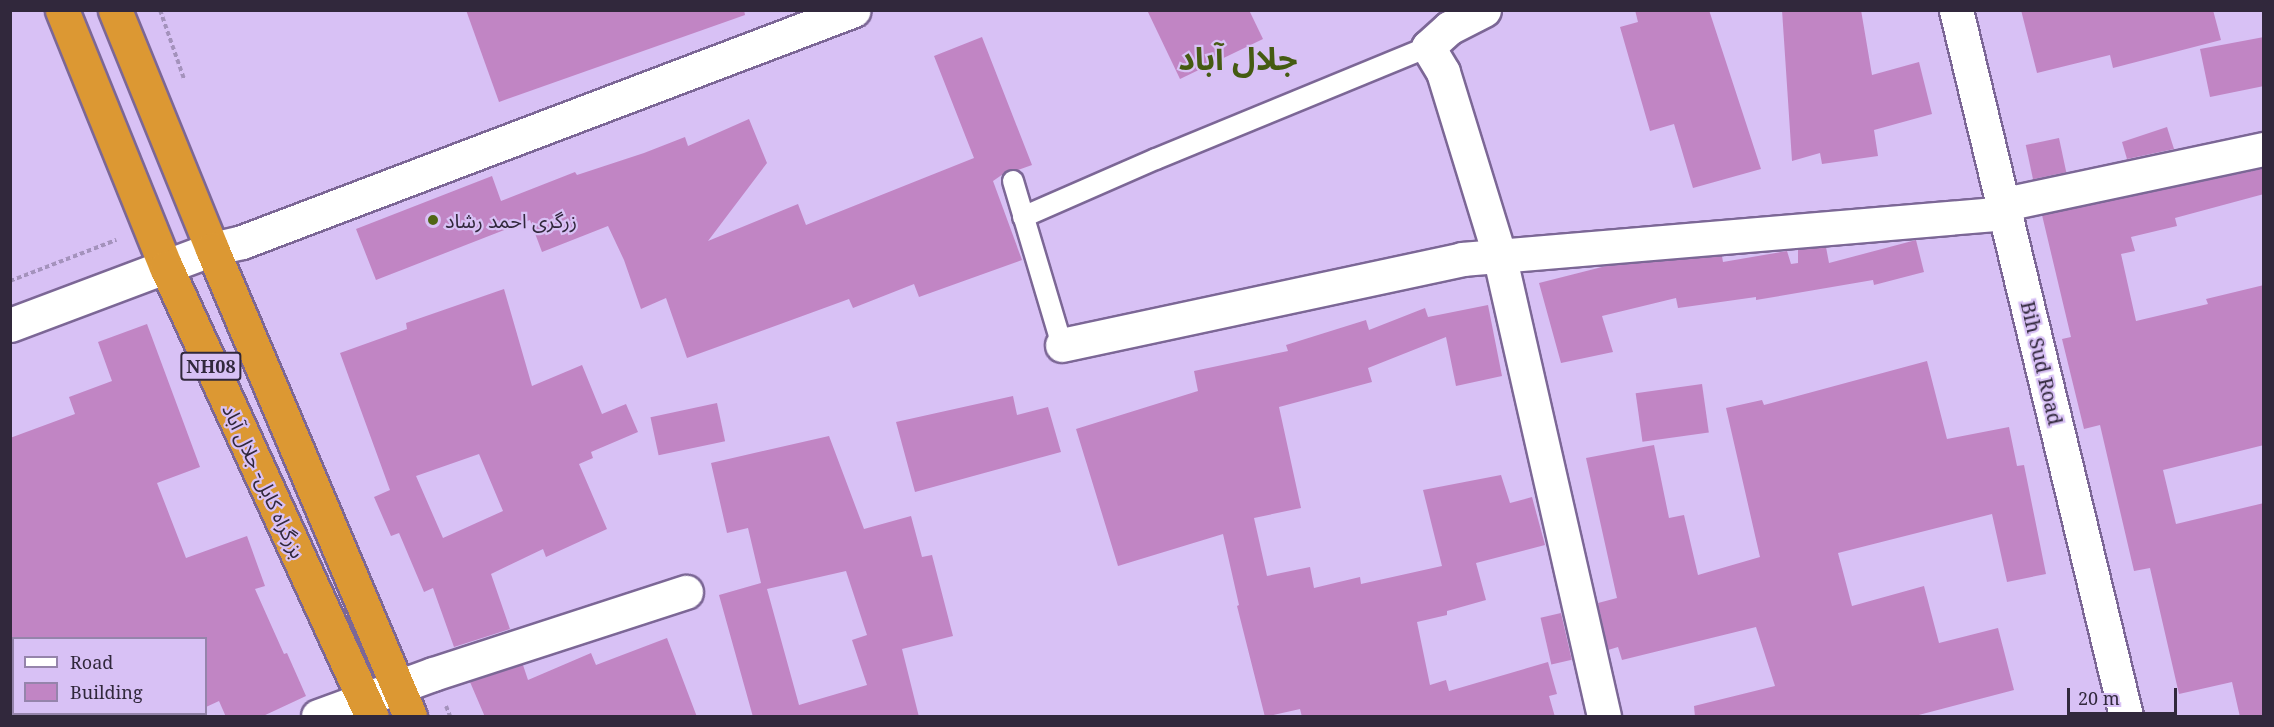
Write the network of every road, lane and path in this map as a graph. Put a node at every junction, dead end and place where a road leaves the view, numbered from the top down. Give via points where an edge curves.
1 (62, 10) edge
2 (115, 10) edge
3 (854, 10) edge
4 (1484, 10) edge
5 (1956, 10) edge
6 (1428, 47) junction
7 (2264, 148) edge
8 (1013, 181) dead end
9 (2007, 213) junction
10 (1023, 218) junction
11 (121, 239) dead end
12 (212, 249) junction
13 (1499, 254) junction
14 (166, 267) junction
15 (10, 281) edge
16 (10, 325) edge
17 (1062, 345) joint
18 (686, 592) dead end
19 (397, 687) junction
20 (368, 708) edge
21 (318, 717) edge
22 (410, 717) edge
23 (1604, 717) edge
24 (2126, 717) edge

1 - 14 highway, بزرگراه کابل- جلال آباد / NH08
2 - 12 highway, بزرگراه کابل- جلال آباد / NH08
3 - 12 street via 242,242
4 - 6 street via 1449,28
5 - 9 street, Bih Sud Road
6 - 10 lane
6 - 13 street via 1443,72
7 - 9 street via 2005,204
8 - 10 lane
9 - 13 street
9 - 24 street, Bih Sud Road
10 - 17 lane
11 - 15 path
12 - 14 street
12 - 19 highway, بزرگراه کابل- جلال آباد / NH08
13 - 17 street
13 - 23 street
14 - 16 street
14 - 20 highway, بزرگراه کابل- جلال آباد / NH08
18 - 19 street
19 - 20 street
19 - 22 highway, بزرگراه کابل- جلال آباد / NH08
20 - 21 street

